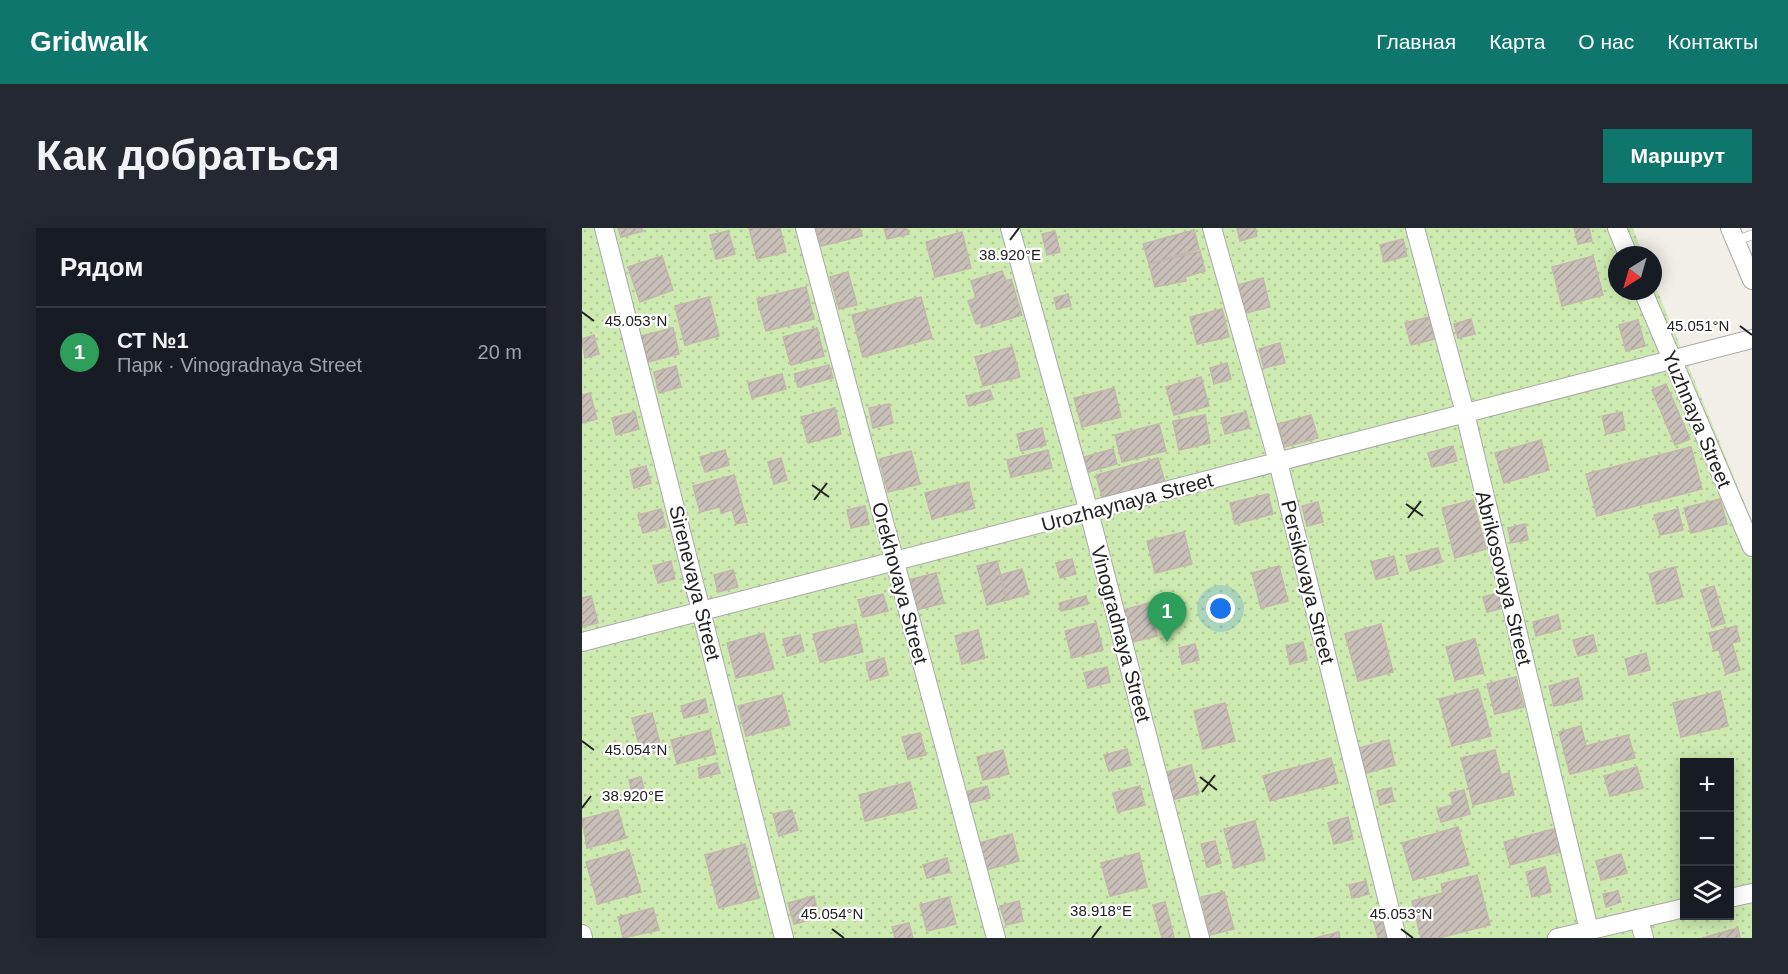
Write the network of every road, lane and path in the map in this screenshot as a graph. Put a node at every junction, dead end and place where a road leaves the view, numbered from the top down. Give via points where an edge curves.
1 (604, 228) edge
2 (805, 228) edge
3 (1010, 228) edge
4 (1212, 228) edge
5 (1415, 228) edge
6 (1617, 228) edge
7 (1739, 235) edge
8 (1624, 246) edge
9 (1752, 280) edge
10 (1647, 300) edge
11 (1752, 339) edge
12 (1671, 358) junction
13 (1464, 413) junction
14 (1278, 462) junction
15 (1089, 512) junction
16 (1752, 548) edge
17 (895, 562) junction
18 (702, 610) junction
19 (582, 642) edge
20 (1752, 893) edge
21 (1734, 897) edge
22 (1680, 909) edge
23 (1639, 919) junction
24 (1589, 930) junction
25 (784, 938) edge
26 (996, 938) edge
27 (1200, 938) edge
28 (1397, 938) edge
29 (1557, 938) edge
30 (1644, 938) edge

1 - 18 street, Sirenevaya Street
2 - 17 street, Orekhovaya Street
3 - 15 street, Vinogradnaya Street
4 - 14 street, Persikovaya Street
5 - 13 street, Abrikosovaya Street
6 - 8 street
7 - 9 street
10 - 12 street, Yuzhnaya Street
11 - 12 street, Urozhaynaya Street
12 - 13 street, Urozhaynaya Street
12 - 16 street, Yuzhnaya Street
13 - 14 street, Urozhaynaya Street
13 - 24 street, Abrikosovaya Street
14 - 15 street, Urozhaynaya Street
14 - 28 street, Persikovaya Street
15 - 17 street, Urozhaynaya Street
15 - 27 street, Vinogradnaya Street
17 - 18 street, Urozhaynaya Street
17 - 26 street, Orekhovaya Street
18 - 19 street, Urozhaynaya Street
18 - 25 street, Sirenevaya Street
20 - 21 street
22 - 23 street
23 - 24 street
23 - 30 street
24 - 29 street

